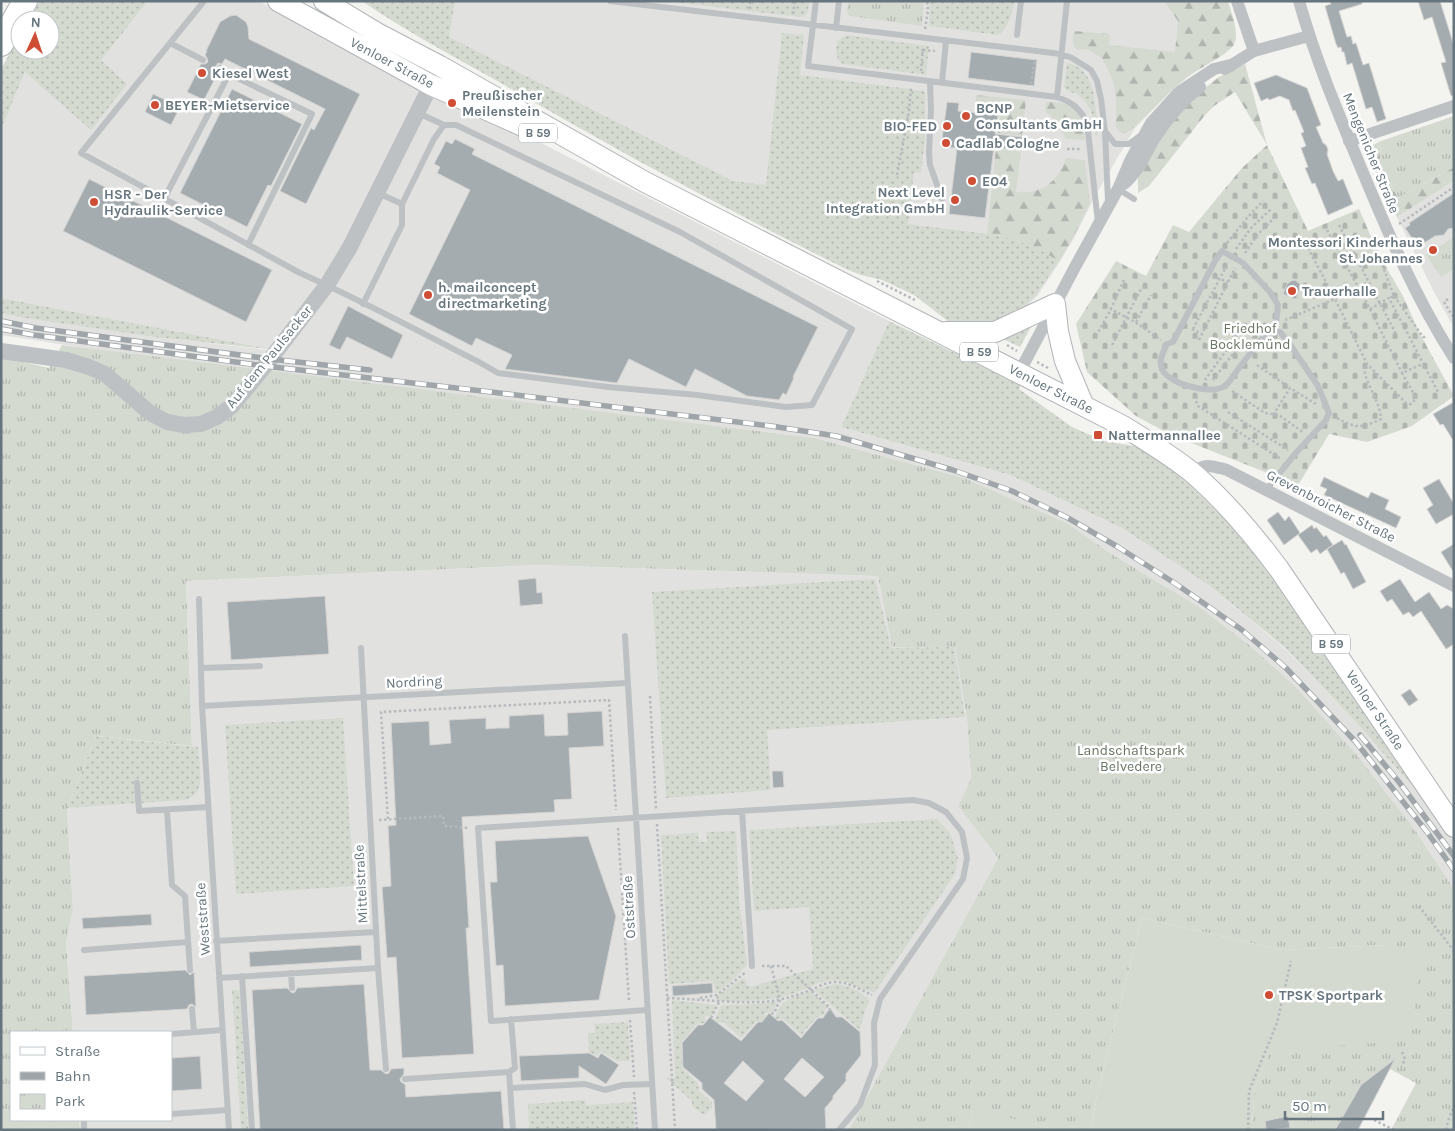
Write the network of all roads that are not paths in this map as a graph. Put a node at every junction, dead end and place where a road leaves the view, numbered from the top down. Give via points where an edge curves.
1 (25, 1) edge
2 (204, 1) edge
3 (278, 1) edge
4 (324, 1) edge
5 (610, 1) edge
6 (816, 1) edge
7 (839, 1) edge
8 (1021, 1) edge
9 (1067, 1) edge
10 (1237, 1) edge
11 (1299, 1) edge
12 (661, 4) edge
13 (813, 25) junction
14 (836, 28) junction
15 (1017, 34) dead end
16 (1309, 36) junction
17 (946, 40) junction
18 (170, 43) junction
19 (1, 44) edge
20 (1254, 51) junction
21 (1061, 54) junction
22 (203, 60) dead end
23 (1230, 65) junction
24 (440, 66) junction
25 (220, 68) dead end
26 (229, 74) junction
27 (930, 82) junction
28 (942, 83) junction
29 (432, 85) junction
30 (1057, 97) junction
31 (1454, 106) edge
32 (418, 113) junction
33 (444, 125) junction
34 (1105, 131) junction
35 (1145, 132) junction
36 (1349, 141) junction
37 (645, 182) junction
38 (1118, 189) junction
39 (377, 193) junction
40 (164, 199) junction
41 (942, 199) dead end
42 (1134, 199) dead end
43 (402, 204) junction
44 (1109, 205) junction
45 (1098, 224) junction
46 (248, 245) junction
47 (326, 285) junction
48 (363, 304) junction
49 (1055, 304) junction
50 (1270, 329) junction
51 (938, 332) junction
52 (1, 350) edge
53 (1454, 358) edge
54 (1023, 365) junction
55 (1083, 404) junction
56 (1193, 473) junction
57 (1266, 490) junction
58 (1454, 586) edge
59 (199, 599) dead end
60 (625, 636) dead end
61 (360, 648) dead end
62 (260, 666) dead end
63 (201, 668) junction
64 (627, 683) junction
65 (363, 697) junction
66 (202, 706) junction
67 (137, 784) dead end
68 (208, 807) junction
69 (167, 810) junction
70 (742, 811) junction
71 (636, 817) junction
72 (1454, 827) edge
73 (376, 932) junction
74 (216, 941) junction
75 (188, 942) junction
76 (84, 950) dead end
77 (752, 966) road end
78 (378, 968) junction
79 (190, 970) dead end
80 (291, 973) junction
81 (242, 976) junction
82 (219, 978) junction
83 (292, 988) dead end
84 (192, 1008) dead end
85 (648, 1010) junction
86 (511, 1019) junction
87 (222, 1030) junction
88 (194, 1032) junction
89 (172, 1034) edge
90 (386, 1069) dead end
91 (509, 1072) junction
92 (405, 1079) dead end
93 (652, 1084) junction
94 (511, 1088) junction
95 (228, 1110) junction
96 (172, 1114) edge
97 (229, 1130) edge
98 (252, 1130) edge
99 (513, 1130) edge
100 (655, 1130) edge
101 (839, 1130) edge

1 - 19 highway
2 - 18 lane
3 - 29 main road, Venloer Straße / B 59
4 - 24 main road, Venloer Straße / B 59
5 - 12 lane
6 - 13 lane
7 - 14 lane
8 - 15 lane
9 - 21 lane
10 - 20 street
11 - 16 street, Mengenicher Straße
12 - 13 lane
13 - 14 lane
13 - 27 lane via 808,66
14 - 17 lane
16 - 20 street
16 - 36 street, Mengenicher Straße
17 - 21 lane
17 - 28 lane
18 - 22 lane
18 - 40 lane via 81,154
20 - 23 street
21 - 30 lane
21 - 34 lane via 1082,64 1098,81
23 - 35 street via 1214,70 1179,92
23 - 38 street via 1184,100 1155,138 1131,178
24 - 29 main road
24 - 37 main road, Venloer Straße / B 59
25 - 26 lane
26 - 40 lane
26 - 46 lane via 312,114
27 - 28 lane
27 - 41 lane via 930,165
28 - 30 lane
29 - 32 street, Auf dem Paulsacker
29 - 37 main road, Venloer Straße / B 59
30 - 45 lane via 1075,105 1087,122
31 - 36 street
32 - 33 lane
32 - 39 street, Auf dem Paulsacker
33 - 43 lane
33 - 48 lane via 456,124 680,232 852,330 812,405 786,407 498,373
34 - 35 lane via 1115,144 1129,144
34 - 44 lane
35 - 38 street
36 - 53 street, Mengenicher Straße via 1422,305
37 - 51 main road, Venloer Straße / B 59
38 - 42 lane
38 - 44 street
39 - 43 lane
39 - 47 street, Auf dem Paulsacker via 350,247
40 - 46 lane
43 - 48 lane via 402,225
44 - 45 street
45 - 49 street
46 - 47 lane
47 - 48 lane
47 - 52 street, Auf dem Paulsacker via 232,406 202,424 167,422 150,413 105,374 89,367 66,360
49 - 51 main road via 995,332
49 - 54 street
49 - 55 main road via 1065,361
50 - 50 lane via 1225,386 1214,390 1181,384 1160,368 1167,344 1174,342 1222,251 1243,263 1270,292 1278,305 1276,324
50 - 57 lane via 1280,332 1290,343 1318,386 1329,413
51 - 54 main road, Venloer Straße / B 59
54 - 55 main road, Venloer Straße / B 59
55 - 56 main road, Venloer Straße / B 59 via 1123,426
56 - 57 street, Grevenbroicher Straße via 1199,467 1209,465 1227,470
56 - 72 main road, Venloer Straße / B 59 via 1228,506 1279,569
57 - 58 street, Grevenbroicher Straße
59 - 63 lane, Weststraße
60 - 64 lane, Oststraße
61 - 65 lane, Mittelstraße
62 - 63 lane
63 - 66 lane, Weststraße
64 - 65 lane, Nordring
64 - 71 lane, Oststraße
65 - 66 lane, Nordring
65 - 73 lane, Mittelstraße
66 - 68 lane, Weststraße
67 - 69 lane via 139,811
68 - 69 lane
68 - 74 lane, Weststraße
69 - 75 lane via 172,885 185,896
70 - 71 lane
70 - 77 lane
70 - 101 lane via 913,800 929,802 946,812 962,832 967,858 963,879 880,1000 874,1023 875,1065 860,1106
71 - 85 lane, Oststraße
71 - 86 lane via 478,828 491,1020
73 - 74 lane
73 - 78 lane, Mittelstraße
74 - 82 lane, Weststraße
75 - 76 lane
75 - 79 lane
78 - 80 lane
78 - 90 lane, Mittelstraße
80 - 81 lane
80 - 83 lane
81 - 82 lane
81 - 98 lane
82 - 87 lane, Weststraße
84 - 88 lane
85 - 86 lane
85 - 93 lane, Oststraße
86 - 91 lane via 514,1068
87 - 88 lane
87 - 95 lane, Weststraße
88 - 89 lane
91 - 92 lane
91 - 94 lane
93 - 94 lane via 605,1090 585,1084
93 - 100 lane, Oststraße
94 - 99 lane
95 - 96 lane
95 - 97 lane, Weststraße

